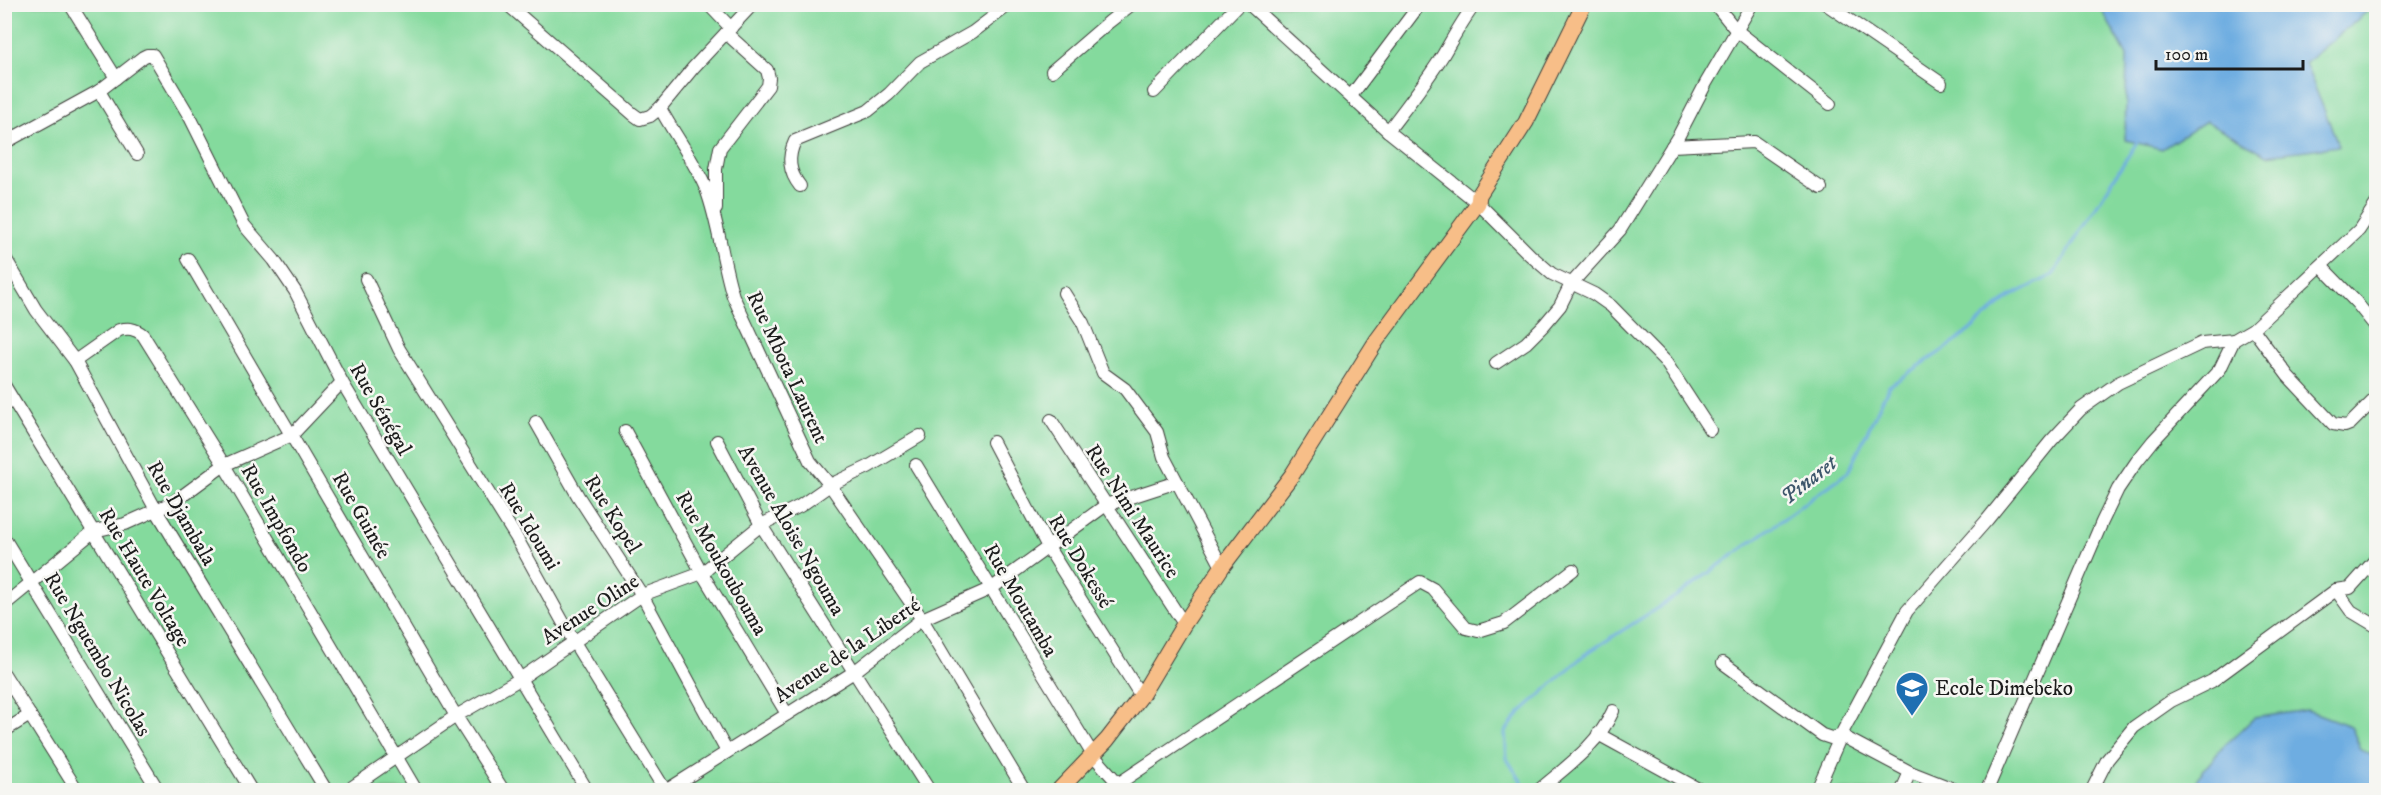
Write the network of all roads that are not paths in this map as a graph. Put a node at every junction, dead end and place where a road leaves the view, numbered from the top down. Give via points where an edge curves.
1 (70, 4) edge
2 (507, 4) edge
3 (708, 4) edge
4 (753, 4) edge
5 (1010, 4) edge
6 (1132, 4) edge
7 (1239, 4) edge
8 (1249, 4) edge
9 (1420, 4) edge
10 (1474, 4) edge
11 (1584, 4) edge
12 (1715, 4) edge
13 (1752, 4) edge
14 (1826, 4) edge
15 (729, 30) junction
16 (1736, 30) junction
17 (1052, 71) dead end
18 (116, 78) junction
19 (1941, 83) dead end
20 (99, 91) junction
21 (1154, 92) dead end
22 (1351, 96) junction
23 (1830, 104) dead end
24 (660, 108) junction
25 (1388, 131) junction
26 (4, 142) edge
27 (1672, 146) junction
28 (137, 154) dead end
29 (800, 186) dead end
30 (1821, 188) dead end
31 (1478, 203) junction
32 (2376, 204) edge
33 (716, 223) junction
34 (4, 256) edge
35 (188, 259) dead end
36 (2321, 266) junction
37 (366, 279) dead end
38 (1571, 284) junction
39 (1064, 293) dead end
40 (2376, 327) edge
41 (2253, 329) junction
42 (2234, 340) junction
43 (75, 361) junction
44 (1496, 363) dead end
45 (342, 382) junction
46 (4, 385) edge
47 (2376, 398) edge
48 (1051, 420) dead end
49 (536, 422) dead end
50 (625, 430) dead end
51 (1710, 430) dead end
52 (292, 435) junction
53 (920, 436) dead end
54 (717, 441) dead end
55 (993, 442) dead end
56 (224, 465) junction
57 (916, 465) dead end
58 (1177, 482) junction
59 (830, 484) junction
60 (1106, 505) junction
61 (156, 510) junction
62 (761, 525) junction
63 (94, 531) junction
64 (4, 538) edge
65 (1049, 549) junction
66 (2376, 559) edge
67 (1222, 567) junction
68 (1573, 570) dead end
69 (702, 573) junction
70 (32, 583) junction
71 (992, 588) junction
72 (2336, 590) junction
73 (642, 595) junction
74 (4, 605) edge
75 (922, 619) junction
76 (1184, 624) junction
77 (2376, 626) edge
78 (574, 642) junction
79 (1723, 663) dead end
80 (854, 672) junction
81 (4, 674) edge
82 (520, 679) junction
83 (1141, 696) junction
84 (1613, 711) dead end
85 (30, 714) junction
86 (787, 714) junction
87 (456, 716) junction
88 (4, 731) edge
89 (1598, 734) junction
90 (1842, 736) junction
91 (727, 752) junction
92 (1093, 755) junction
93 (394, 757) junction
94 (1910, 772) junction
95 (1121, 787) edge
96 (77, 790) edge
97 (158, 790) edge
98 (251, 790) edge
99 (326, 790) edge
100 (348, 790) edge
101 (416, 790) edge
102 (503, 790) edge
103 (587, 790) edge
104 (666, 790) edge
105 (930, 790) edge
106 (1024, 790) edge
107 (1059, 790) edge
108 (1539, 790) edge
109 (1700, 790) edge
110 (1817, 790) edge
111 (1902, 790) edge
112 (1956, 790) edge
113 (1987, 790) edge
114 (2092, 790) edge

1 - 18 street
2 - 24 street via 633,114 640,118 650,116
3 - 15 street
4 - 15 street
5 - 29 street via 973,32 920,62 868,111 795,141 790,165
6 - 17 street
7 - 21 street
8 - 22 street
9 - 22 street
10 - 25 street
11 - 31 main road via 1531,112 1479,195
12 - 16 street
13 - 16 street
14 - 19 street
15 - 24 street
15 - 33 street via 770,78 768,86 720,148
16 - 23 street
16 - 27 street
18 - 20 street
18 - 45 street, Rue Sénégal via 142,57 153,56 158,61 244,225 295,291
20 - 26 street
20 - 28 street
22 - 25 street
24 - 33 street, Rue Mbota Laurent via 705,187
25 - 31 street
27 - 30 street via 1754,142
27 - 38 street via 1620,230
31 - 38 street via 1530,255
31 - 67 main road via 1377,340 1292,475
32 - 36 street via 2359,230
33 - 59 street, Rue Mbota Laurent via 733,296 810,461
34 - 43 street, Rue Djambala via 36,310
35 - 52 street, Rue Guinée
36 - 40 street
36 - 41 street
37 - 78 street, Rue Idoumi via 399,349 516,537
38 - 44 street via 1544,325
38 - 51 street via 1611,306 1665,361
39 - 58 street via 1083,323 1103,373 1125,389 1157,432
41 - 42 street
41 - 47 street via 2288,376 2333,424 2350,424
42 - 90 street via 2202,343 2118,383 2081,409 1907,611
42 - 113 street via 2220,369 2153,441 2118,489
43 - 56 street, Rue Impfondo via 119,330 138,330
43 - 61 street, Rue Djambala
45 - 52 street
45 - 82 street, Rue Sénégal
46 - 63 street, Rue Haute Voltage
48 - 60 street, Rue Nimi Maurice
49 - 73 street, Rue Kopel
50 - 69 street, Rue Moukoubouma
52 - 56 street
52 - 87 street, Rue Guinée
53 - 59 street, Avenue Oline
54 - 62 street, Avenue Aloise Ngouma
55 - 65 street, Rue Dokessé
56 - 61 street via 174,502
56 - 93 street, Rue Impfondo
57 - 71 street, Rue Moutamba
58 - 60 street, Avenue de la Liberté
58 - 67 street
59 - 62 street, Avenue Oline via 800,506
59 - 75 street, Rue Mbota Laurent
60 - 65 street, Avenue de la Liberté
60 - 76 street, Rue Nimi Maurice
61 - 63 street via 125,524
61 - 99 street, Rue Djambala
62 - 69 street, Avenue Oline
62 - 80 street, Avenue Aloise Ngouma
63 - 70 street
63 - 98 street, Rue Haute Voltage
64 - 70 street, Rue Nguembo Nicolas
65 - 71 street, Avenue de la Liberté
65 - 83 street, Rue Dokessé
66 - 72 street via 2350,588
67 - 76 main road
68 - 95 street via 1504,623 1478,631 1466,628 1433,589 1420,582
69 - 73 street, Avenue Oline
69 - 86 street, Rue Moukoubouma
70 - 74 street
70 - 97 street, Rue Nguembo Nicolas
71 - 75 street, Avenue de la Liberté
71 - 92 street, Rue Moutamba
72 - 77 street via 2351,611
72 - 114 street via 2212,681 2171,701 2134,728 2107,760
73 - 78 street, Avenue Oline
73 - 91 street, Rue Kopel
75 - 80 street, Avenue de la Liberté
75 - 106 street, Rue Mbota Laurent
76 - 83 main road
78 - 82 street, Avenue Oline
78 - 104 street, Rue Idoumi
79 - 90 street via 1822,735
80 - 86 street, Avenue de la Liberté
80 - 105 street, Avenue Aloise Ngouma
81 - 85 street
82 - 87 street, Avenue Oline
82 - 103 street, Rue Sénégal
83 - 92 main road
84 - 89 street
85 - 88 street
85 - 96 street
86 - 91 street, Avenue de la Liberté
87 - 93 street, Avenue Oline
87 - 102 street, Rue Guinée
89 - 108 street via 1573,763
89 - 109 street
90 - 94 street
90 - 110 street
91 - 104 street, Avenue de la Liberté
92 - 95 street, Rue Moutamba
92 - 107 main road
93 - 100 street, Avenue Oline
93 - 101 street, Rue Impfondo
94 - 111 street
94 - 112 street

